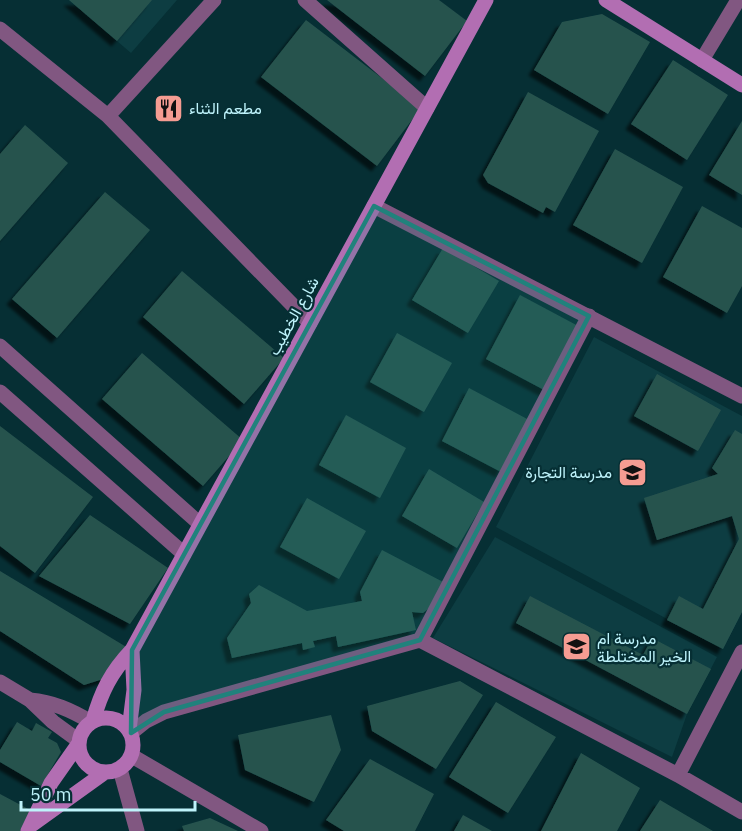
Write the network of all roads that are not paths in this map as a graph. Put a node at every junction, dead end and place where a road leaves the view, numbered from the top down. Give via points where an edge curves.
1 (214, 0) edge
2 (305, 0) edge
3 (486, 0) edge
4 (606, 0) edge
5 (738, 0) edge
6 (0, 29) edge
7 (702, 60) junction
8 (742, 85) edge
9 (427, 108) junction
10 (108, 116) junction
11 (374, 206) junction
12 (589, 316) junction
13 (310, 323) junction
14 (0, 346) edge
15 (0, 392) edge
16 (742, 396) edge
17 (200, 524) junction
18 (184, 554) junction
19 (420, 640) junction
20 (132, 650) junction
21 (742, 652) edge
22 (0, 682) edge
23 (30, 700) junction
24 (92, 722) junction
25 (130, 731) junction
26 (79, 742) junction
27 (132, 756) junction
28 (120, 769) junction
29 (104, 773) junction
30 (678, 775) junction
31 (742, 812) edge
32 (29, 828) edge
33 (137, 831) edge
34 (261, 831) edge

1 - 10 street
2 - 9 street
3 - 9 main road, شارع الخطيب
4 - 7 main road
5 - 7 street
6 - 10 street
7 - 8 main road
9 - 11 main road, شارع الخطيب
10 - 13 street
11 - 12 street
11 - 13 main road, شارع الخطيب
12 - 16 street
12 - 19 street
13 - 17 main road, شارع الخطيب
14 - 17 street
15 - 18 street
17 - 18 main road, شارع الخطيب
18 - 20 main road, شارع الخطيب
19 - 25 street via 164,712
19 - 30 street
20 - 24 main road, شارع الخطيب via 103,690
20 - 25 main road
21 - 30 street
22 - 23 street
23 - 24 street via 63,706
23 - 26 street
24 - 25 main road via 112,718
24 - 26 main road via 83,730
25 - 27 main road
26 - 29 main road via 85,764
26 - 32 main road via 51,783
27 - 28 main road
27 - 34 street
28 - 29 main road
28 - 33 street
29 - 32 main road
30 - 31 street

